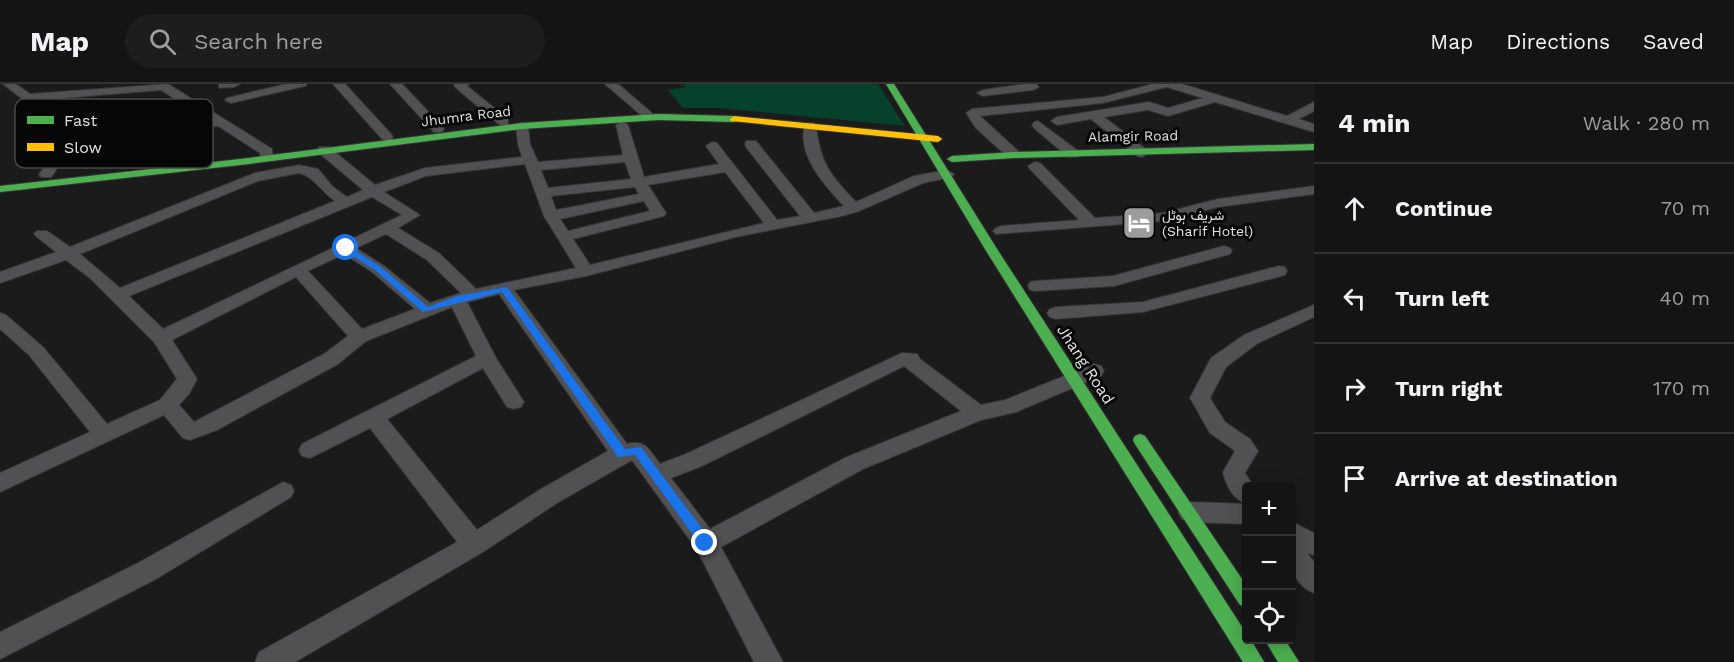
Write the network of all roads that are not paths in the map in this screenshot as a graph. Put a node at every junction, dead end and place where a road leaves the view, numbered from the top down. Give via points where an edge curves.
1 (35, 84) edge
2 (301, 84) edge
3 (339, 84) edge
4 (396, 84) edge
5 (463, 84) edge
6 (610, 84) edge
7 (890, 84) edge
8 (903, 84) edge
9 (1030, 84) edge
10 (161, 85) edge
11 (1166, 85) edge
12 (12, 87) edge
13 (0, 93) edge
14 (983, 93) dead end
15 (26, 98) joint
16 (1215, 98) junction
17 (184, 99) edge
18 (231, 100) dead end
19 (1314, 106) edge
20 (646, 113) junction
21 (1095, 116) junction
22 (213, 117) edge
23 (1057, 121) dead end
24 (1287, 121) junction
25 (221, 122) junction
26 (504, 122) junction
27 (213, 123) edge
28 (622, 125) dead end
29 (1038, 125) dead end
30 (522, 126) junction
31 (810, 126) junction
32 (1314, 128) edge
33 (438, 129) junction
34 (929, 135) junction
35 (387, 137) junction
36 (751, 144) dead end
37 (712, 146) dead end
38 (1314, 147) edge
39 (324, 150) junction
40 (1142, 153) junction
41 (1073, 154) junction
42 (267, 155) junction
43 (1014, 155) junction
44 (630, 158) junction
45 (213, 160) edge
46 (213, 162) edge
47 (530, 163) junction
48 (949, 166) junction
49 (1035, 166) dead end
50 (728, 167) junction
51 (50, 168) edge
52 (116, 168) edge
53 (165, 168) edge
54 (46, 174) junction
55 (964, 177) dead end
56 (0, 179) edge
57 (639, 182) junction
58 (0, 189) edge
59 (1314, 190) edge
60 (373, 191) junction
61 (541, 193) junction
62 (649, 196) junction
63 (346, 203) junction
64 (854, 208) junction
65 (550, 216) junction
66 (810, 218) junction
67 (1091, 223) junction
68 (774, 226) junction
69 (998, 226) joint
70 (386, 228) junction
71 (42, 234) dead end
72 (565, 237) junction
73 (346, 248) junction
74 (1012, 249) dead end
75 (1224, 251) dead end
76 (69, 254) junction
77 (298, 269) junction
78 (586, 271) junction
79 (1279, 271) dead end
80 (0, 278) edge
81 (504, 289) junction
82 (118, 296) junction
83 (464, 297) junction
84 (427, 310) junction
85 (1314, 310) edge
86 (0, 319) edge
87 (359, 337) junction
88 (160, 339) junction
89 (487, 358) junction
90 (1089, 373) junction
91 (514, 402) dead end
92 (167, 405) junction
93 (977, 413) junction
94 (375, 418) junction
95 (1131, 428) dead end
96 (104, 435) junction
97 (310, 450) dead end
98 (622, 454) junction
99 (654, 475) junction
100 (0, 483) edge
101 (1242, 488) edge
102 (283, 491) dead end
103 (1146, 493) junction
104 (1175, 494) junction
105 (1190, 512) junction
106 (1242, 514) edge
107 (1296, 534) edge
108 (705, 543) junction
109 (474, 544) junction
110 (1314, 545) edge
111 (1296, 557) edge
112 (1220, 559) junction
113 (1192, 562) junction
114 (1314, 582) edge
115 (1242, 593) edge
116 (1277, 644) edge
117 (0, 646) edge
118 (269, 662) edge
119 (769, 662) edge
120 (1254, 662) edge
121 (1289, 662) edge

1 - 12 street
2 - 18 street
3 - 35 street
4 - 33 street
5 - 26 street via 459,85
6 - 20 street
7 - 34 main road, Jhang Road
8 - 34 main road, Jhang Road
9 - 14 street via 1033,87
10 - 15 street
10 - 17 street
11 - 16 street
11 - 43 street via 1103,100 972,113
12 - 13 street
12 - 15 street
16 - 21 street via 1168,112 1149,106
16 - 24 street
19 - 24 street
20 - 26 main road, Jhumra Road
20 - 34 main road, Jhumra Road via 711,112
21 - 23 street
21 - 40 street
22 - 25 street
24 - 32 street
25 - 27 street
25 - 42 street
26 - 33 main road, Jhumra Road
28 - 44 street
29 - 41 street
30 - 31 main road, Jhumra Road via 667,117
30 - 39 main road, Jhumra Road
30 - 47 street
31 - 34 main road, Jhumra Road
31 - 64 street via 811,152 821,172
33 - 35 main road, Jhumra Road
34 - 48 main road, Jhang Road
35 - 42 main road, Jhumra Road
36 - 66 street
37 - 50 street
38 - 40 main road, Alamgir Road
39 - 42 main road, Jhumra Road
39 - 60 street
40 - 41 main road, Alamgir Road
41 - 43 main road, Alamgir Road
42 - 45 main road, Jhumra Road
42 - 46 main road, Jhumra Road
43 - 48 main road, Alamgir Road
44 - 47 street
44 - 57 street
47 - 60 street via 425,172
47 - 61 street
48 - 55 main road, Jhang Road
48 - 64 street
48 - 90 main road, Jhang Road via 991,249
49 - 67 street
50 - 57 street
50 - 68 street
51 - 54 street
52 - 54 main road, Jhumra Road
53 - 58 main road, Jhumra Road
54 - 56 main road, Jhumra Road
57 - 61 street
57 - 62 street
59 - 67 street via 1218,203 1163,217
60 - 63 street
60 - 70 street via 413,215
61 - 65 street
62 - 65 street
62 - 72 street via 659,213
63 - 76 street via 313,172 299,169 276,173 255,177
63 - 82 street
64 - 66 street
65 - 72 street
66 - 68 street
67 - 69 street
68 - 78 street
69 - 74 main road
70 - 73 street
70 - 83 street via 436,257
71 - 76 street
72 - 78 street
73 - 77 street
73 - 84 street
75 - 79 street via 1046,300 1143,307
76 - 80 street
76 - 82 street
77 - 87 street
77 - 88 street
78 - 81 street
81 - 83 street
81 - 98 street
82 - 88 street
83 - 84 street
83 - 89 street
84 - 87 street
85 - 101 street via 1251,339 1218,363 1200,398 1210,419 1247,451 1234,472
86 - 96 street via 36,351
87 - 92 street via 331,359 210,425 190,432
88 - 92 street via 187,379
89 - 91 street
89 - 94 street
90 - 93 street via 1009,407
90 - 103 main road, Jhang Road
92 - 96 street
93 - 99 street via 910,359 902,359 694,460
93 - 108 street via 855,463
94 - 97 street
94 - 109 street
95 - 104 main road
96 - 100 street
98 - 99 street via 637,450
98 - 109 street
99 - 108 street
102 - 117 street via 147,571
103 - 104 main road
103 - 113 main road, Jhang Road
104 - 105 main road
105 - 106 street
105 - 112 main road
107 - 110 street
108 - 119 street
109 - 118 street
111 - 114 street
112 - 113 main road
112 - 115 main road
113 - 120 main road, Jhang Road
116 - 121 main road

